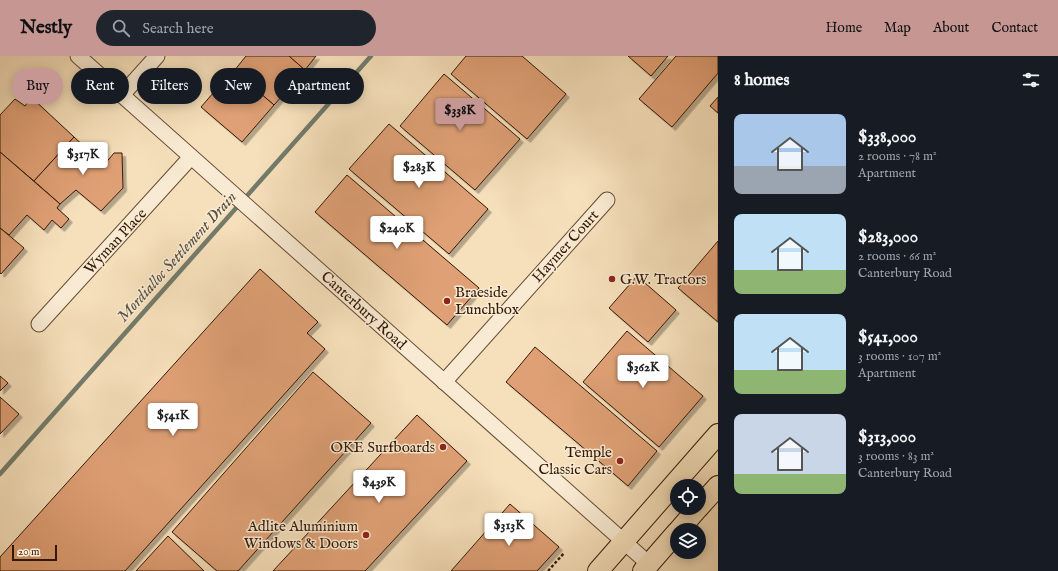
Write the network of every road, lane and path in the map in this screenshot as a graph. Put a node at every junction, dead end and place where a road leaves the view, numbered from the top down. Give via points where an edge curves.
1 (78, 56) edge
2 (157, 56) edge
3 (92, 68) edge
4 (129, 87) edge
5 (129, 101) edge
6 (192, 157) junction
7 (607, 200) dead end
8 (39, 324) dead end
9 (444, 382) junction
10 (718, 434) edge
11 (718, 486) edge
12 (706, 500) edge
13 (693, 515) edge
14 (685, 523) edge
15 (670, 540) edge
16 (624, 542) junction
17 (564, 553) dead end
18 (646, 568) edge
19 (548, 571) edge
20 (598, 571) edge

1 - 3 street, Canterbury Road
2 - 4 street
5 - 6 street, Canterbury Road
6 - 8 street, Wyman Place
6 - 9 street, Canterbury Road
7 - 9 street, Haymer Court
9 - 16 street, Canterbury Road
10 - 16 main road
11 - 12 main road
13 - 14 main road
15 - 18 main road
16 - 18 street, Canterbury Road
16 - 20 main road
17 - 19 path

